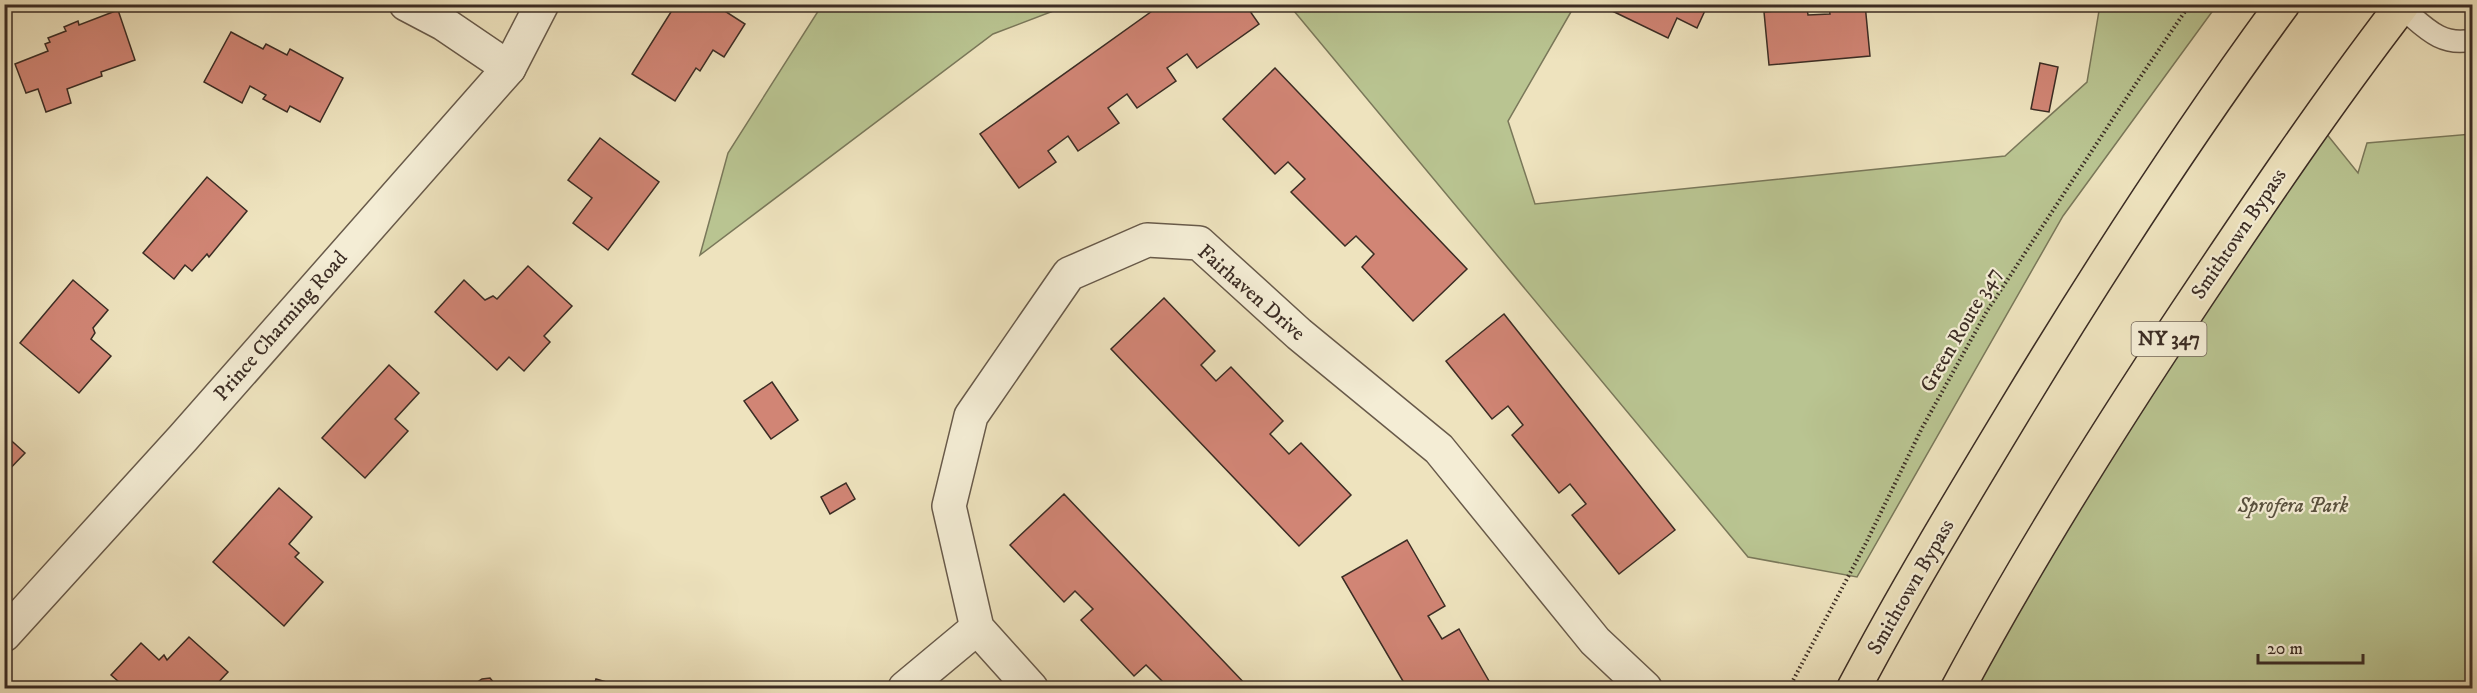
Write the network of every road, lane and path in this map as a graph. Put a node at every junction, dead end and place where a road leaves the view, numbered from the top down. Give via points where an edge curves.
1 (406, 4) edge
2 (542, 4) edge
3 (2190, 4) edge
4 (2283, 4) edge
5 (2402, 6) edge
6 (2472, 40) edge
7 (509, 68) junction
8 (977, 628) junction
9 (4, 635) edge
10 (905, 688) edge
11 (1031, 688) edge
12 (1646, 688) edge
13 (1789, 688) edge
14 (1854, 688) edge
15 (1958, 688) edge

1 - 7 street via 444,24
2 - 7 street, Prince Charming Road
3 - 13 path, Green Route 347 via 1987,311 1922,428
4 - 14 highway, Smithtown Bypass via 2052,348
5 - 6 lane via 2443,40
5 - 15 highway, Smithtown Bypass / NY 347 via 2268,190 2126,403 1993,622
7 - 9 street, Prince Charming Road
8 - 10 street
8 - 11 street
8 - 12 street, Fairhaven Drive via 949,506 971,416 1069,274 1147,240 1199,243 1299,334 1439,449 1595,641

